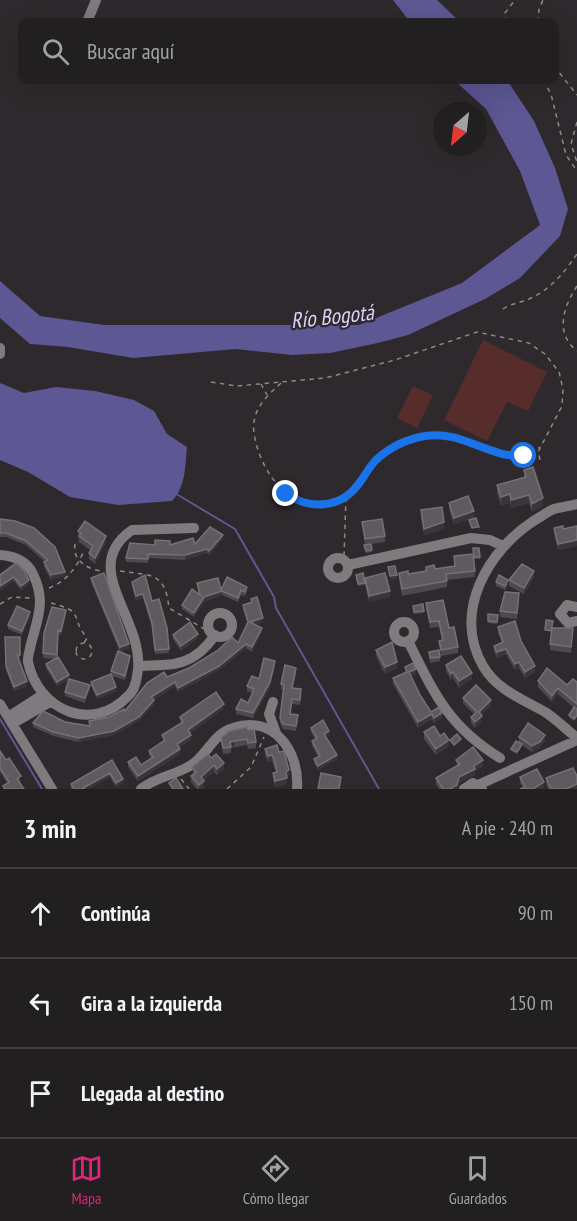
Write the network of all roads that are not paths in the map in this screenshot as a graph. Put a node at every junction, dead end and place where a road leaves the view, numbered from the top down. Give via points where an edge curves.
1 (96, 0) edge
2 (89, 18) edge
3 (0, 348) edge
4 (0, 354) edge
5 (577, 504) edge
6 (194, 528) dead end
7 (503, 546) junction
8 (0, 555) edge
9 (346, 562) road end
10 (577, 607) edge
11 (577, 621) edge
12 (212, 633) road end
13 (408, 641) dead end
14 (140, 666) junction
15 (47, 698) junction
16 (273, 702) dead end
17 (0, 704) edge
18 (270, 714) junction
19 (10, 721) junction
20 (255, 725) junction
21 (271, 731) junction
22 (577, 739) edge
23 (500, 758) junction
24 (537, 758) junction
25 (495, 777) junction
26 (480, 787) edge
27 (51, 789) edge
28 (141, 789) edge
29 (297, 789) edge
30 (464, 789) edge

1 - 2 street
3 - 4 street
5 - 7 street via 553,509 519,530
6 - 14 street via 132,530 115,546 111,556 121,606 136,635
7 - 9 street via 471,538
7 - 22 street via 488,566 473,602 476,650 494,680 546,713
8 - 15 street via 21,560 30,567 41,596 27,660
10 - 11 street via 567,605 560,614 568,623
12 - 14 street via 207,648 184,663
13 - 23 street via 452,719
14 - 15 street via 129,696 110,710 88,715 70,713
15 - 19 street
16 - 18 street
17 - 19 street
18 - 20 street
18 - 21 street
19 - 27 street
20 - 21 street
20 - 28 street via 232,728 187,768
21 - 29 street via 294,758
22 - 24 street
23 - 24 street via 515,762
23 - 25 street via 500,770
24 - 25 street
25 - 26 street
26 - 30 street via 470,783

